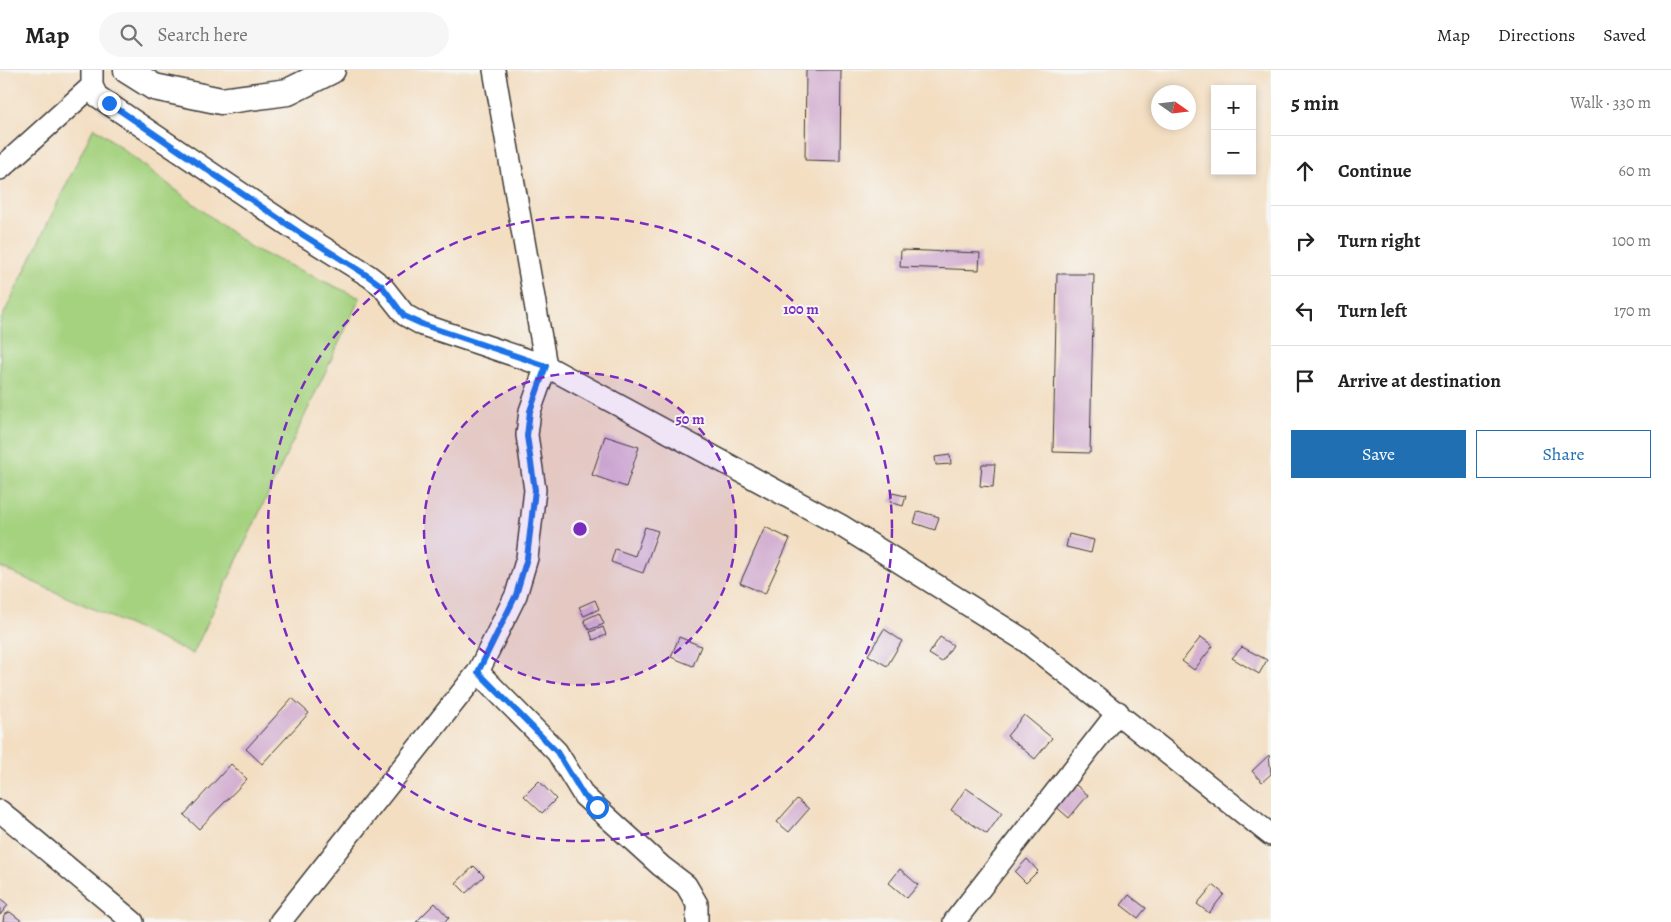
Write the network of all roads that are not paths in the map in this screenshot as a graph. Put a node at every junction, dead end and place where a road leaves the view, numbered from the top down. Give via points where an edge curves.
1 (127, 70) edge
2 (332, 70) edge
3 (494, 70) edge
4 (92, 78) edge
5 (0, 169) edge
6 (546, 366) junction
7 (478, 672) junction
8 (1118, 712) junction
9 (0, 810) edge
10 (1271, 835) edge
11 (133, 922) edge
12 (280, 922) edge
13 (697, 922) edge
14 (954, 922) edge

1 - 2 street via 154,87 221,101 288,92
3 - 6 street
4 - 5 street
4 - 6 street via 97,96 382,286 404,316
6 - 7 street via 530,411 527,436 535,490 527,558 516,595
6 - 8 street via 840,525 1024,640
7 - 12 street
7 - 13 street via 557,752 584,796 686,885 697,904
8 - 10 street
8 - 14 street
9 - 11 street

